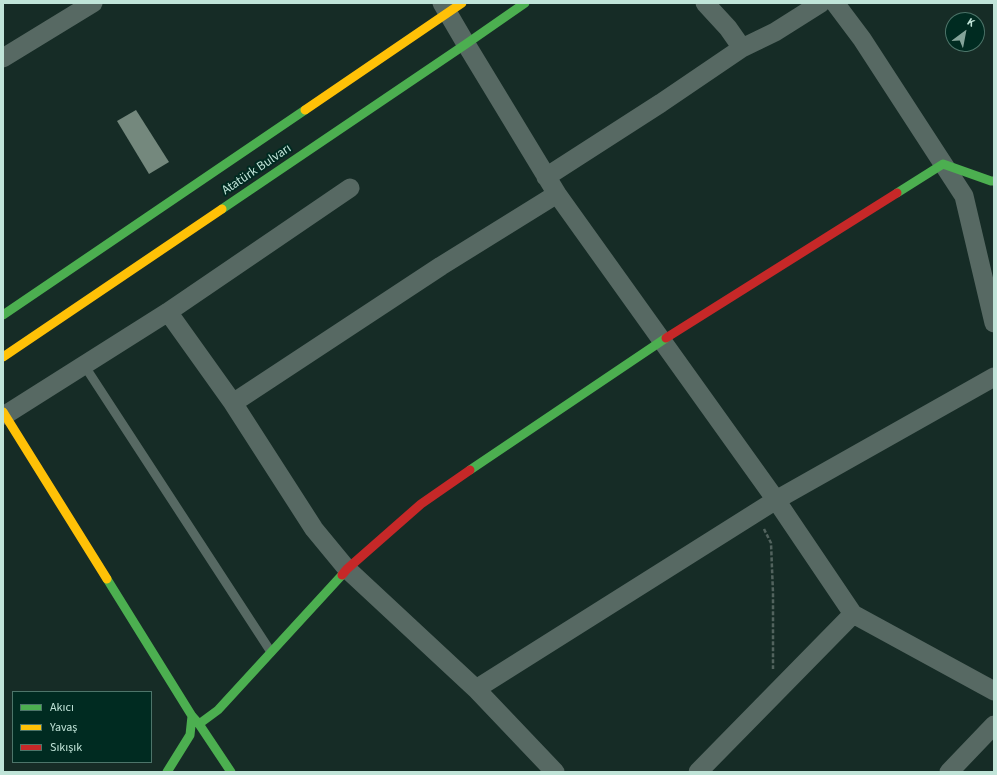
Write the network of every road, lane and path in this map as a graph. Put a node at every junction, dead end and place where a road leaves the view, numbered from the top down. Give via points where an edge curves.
1 (93, 3) edge
2 (525, 3) edge
3 (706, 3) edge
4 (821, 3) edge
5 (835, 3) edge
6 (451, 6) edge
7 (466, 44) junction
8 (742, 48) junction
9 (3, 58) edge
10 (942, 164) junction
11 (546, 177) junction
12 (994, 181) edge
13 (350, 188) dead end
14 (557, 194) junction
15 (168, 312) junction
16 (3, 315) edge
17 (994, 322) edge
18 (662, 341) junction
19 (3, 357) edge
20 (84, 365) junction
21 (994, 377) edge
22 (233, 403) junction
23 (4, 414) edge
24 (776, 500) junction
25 (756, 513) junction
26 (347, 569) junction
27 (853, 614) junction
28 (271, 652) junction
29 (781, 687) junction
30 (476, 689) junction
31 (994, 691) edge
32 (192, 716) junction
33 (199, 724) junction
34 (994, 725) edge
35 (167, 772) edge
36 (231, 772) edge
37 (555, 772) edge
38 (698, 772) edge
39 (949, 772) edge

1 - 9 street
2 - 7 main road, Atatürk Bulvarı
3 - 8 street
4 - 8 street
5 - 10 street via 862,39
6 - 7 street
6 - 16 main road, Atatürk Bulvarı
7 - 11 street
7 - 19 main road, Atatürk Bulvarı
8 - 11 street
10 - 12 main road
10 - 17 street via 964,196
10 - 18 main road
11 - 14 street
13 - 15 street
14 - 18 street
14 - 22 street
15 - 20 street
15 - 22 street
18 - 24 street
18 - 26 main road via 421,504
20 - 23 street
20 - 28 lane
21 - 24 street
22 - 26 street via 314,529
23 - 32 main road
24 - 25 street
24 - 27 street
25 - 29 path via 771,543 773,674
25 - 30 street
26 - 28 main road
26 - 30 street
27 - 29 street
27 - 31 street
28 - 33 main road via 218,710
29 - 38 street
30 - 37 street
32 - 33 main road
32 - 35 main road via 190,734
33 - 36 main road
34 - 39 street

